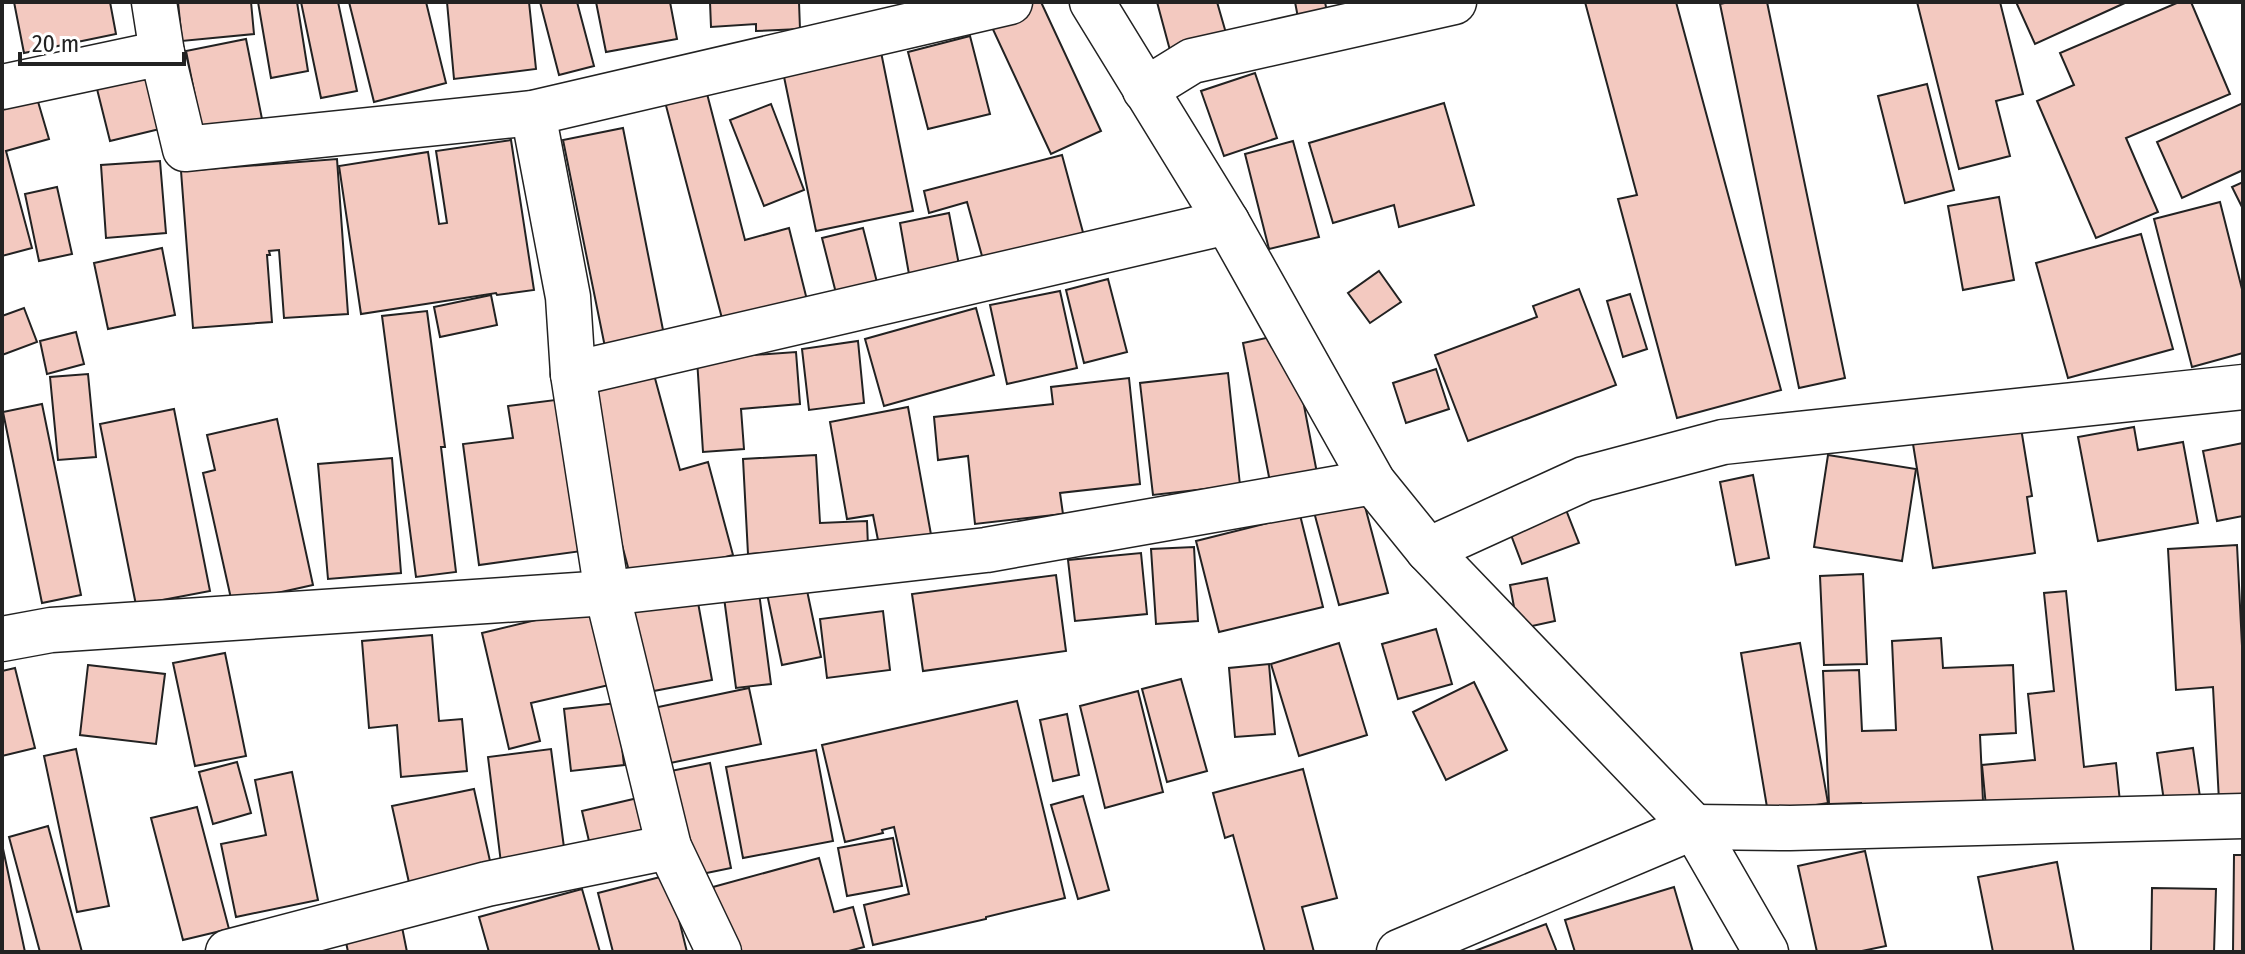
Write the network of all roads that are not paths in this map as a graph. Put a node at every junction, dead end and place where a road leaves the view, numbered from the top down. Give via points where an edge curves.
1 (154, 2) edge
2 (1010, 2) edge
3 (1092, 2) edge
4 (1454, 2) edge
5 (162, 53) junction
6 (2, 87) edge
7 (1145, 90) junction
8 (533, 113) junction
9 (1227, 222) junction
10 (573, 374) junction
11 (2243, 387) edge
12 (1373, 482) junction
13 (1428, 550) junction
14 (607, 593) junction
15 (2, 639) edge
16 (2243, 816) edge
17 (1694, 827) junction
18 (669, 847) junction
19 (228, 952) edge
20 (719, 952) edge
21 (1399, 952) edge
22 (1766, 952) edge

1 - 5 street
2 - 8 street
3 - 7 street
4 - 7 street via 1192,61
5 - 6 street
5 - 8 street via 185,149
7 - 9 street
8 - 10 street via 568,297
9 - 10 street
9 - 12 street
10 - 14 street
11 - 13 street via 1723,442 1584,479
12 - 13 street
12 - 14 street via 986,550
13 - 17 street
14 - 15 street via 66,629
14 - 18 street
16 - 17 street
17 - 21 street
17 - 22 street
18 - 19 street via 487,884
18 - 20 street

